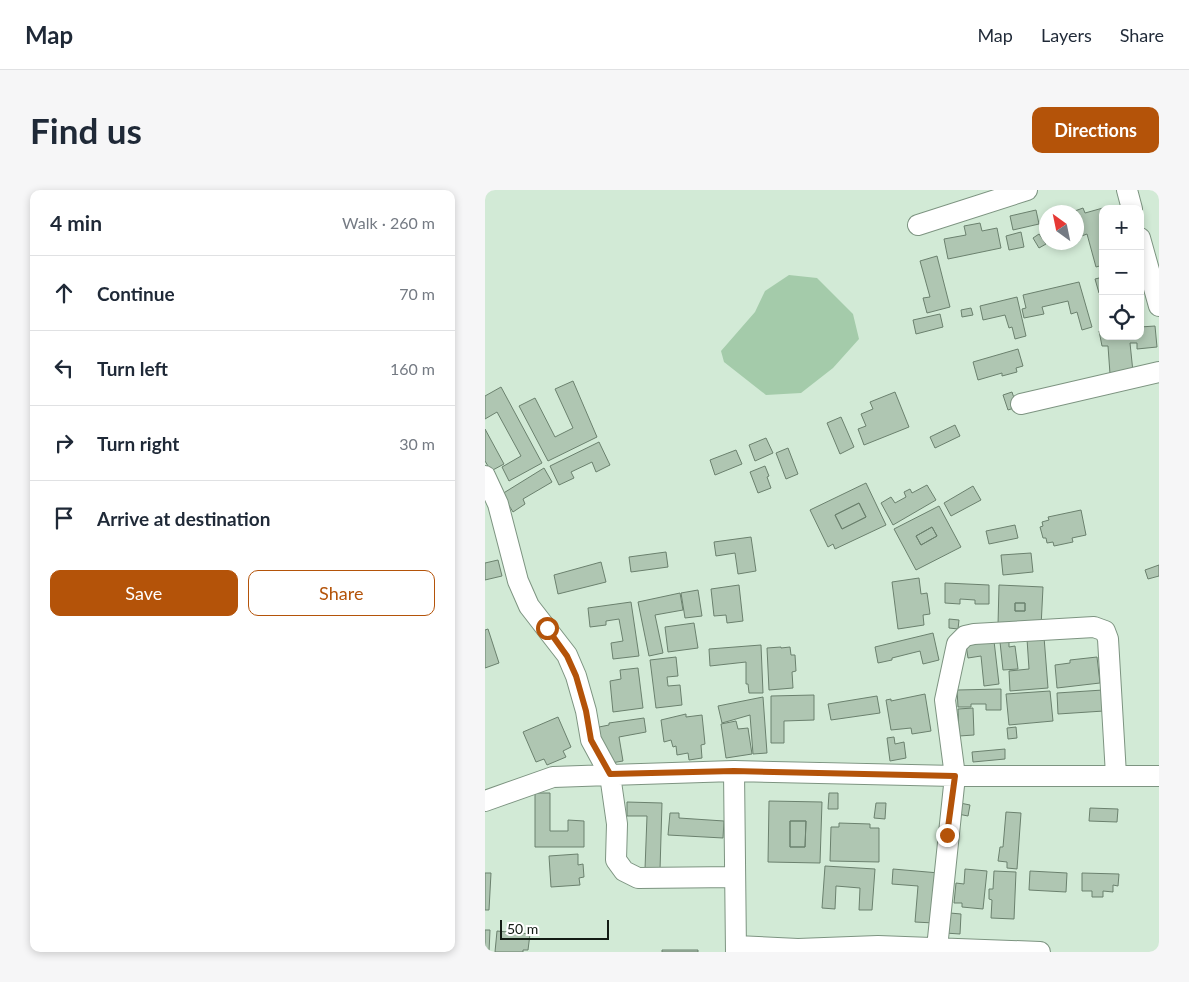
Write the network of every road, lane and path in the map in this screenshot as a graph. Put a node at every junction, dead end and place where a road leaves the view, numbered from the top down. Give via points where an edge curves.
1 (1027, 190) edge
2 (1127, 190) edge
3 (1131, 205) edge
4 (918, 225) dead end
5 (1143, 250) edge
6 (1159, 306) edge
7 (1159, 372) edge
8 (1021, 404) dead end
9 (485, 476) edge
10 (734, 771) junction
11 (610, 774) junction
12 (1116, 775) junction
13 (955, 776) junction
14 (1159, 776) edge
15 (485, 801) edge
16 (735, 877) junction
17 (937, 948) junction
18 (736, 949) edge
19 (979, 951) edge
20 (1040, 952) edge

1 - 4 street
2 - 3 street
5 - 6 street
7 - 8 street
9 - 11 street via 498,504 529,606 567,656 586,711 591,740
10 - 11 street
10 - 13 street
10 - 16 street
11 - 15 street via 553,777
11 - 16 street via 617,824 616,860 624,871 638,878
12 - 13 street
12 - 13 street via 1108,639 1105,631 1095,628 974,634 965,636 957,644 945,700
12 - 14 street
13 - 17 street
16 - 18 street
17 - 18 street
17 - 19 street
19 - 20 street

